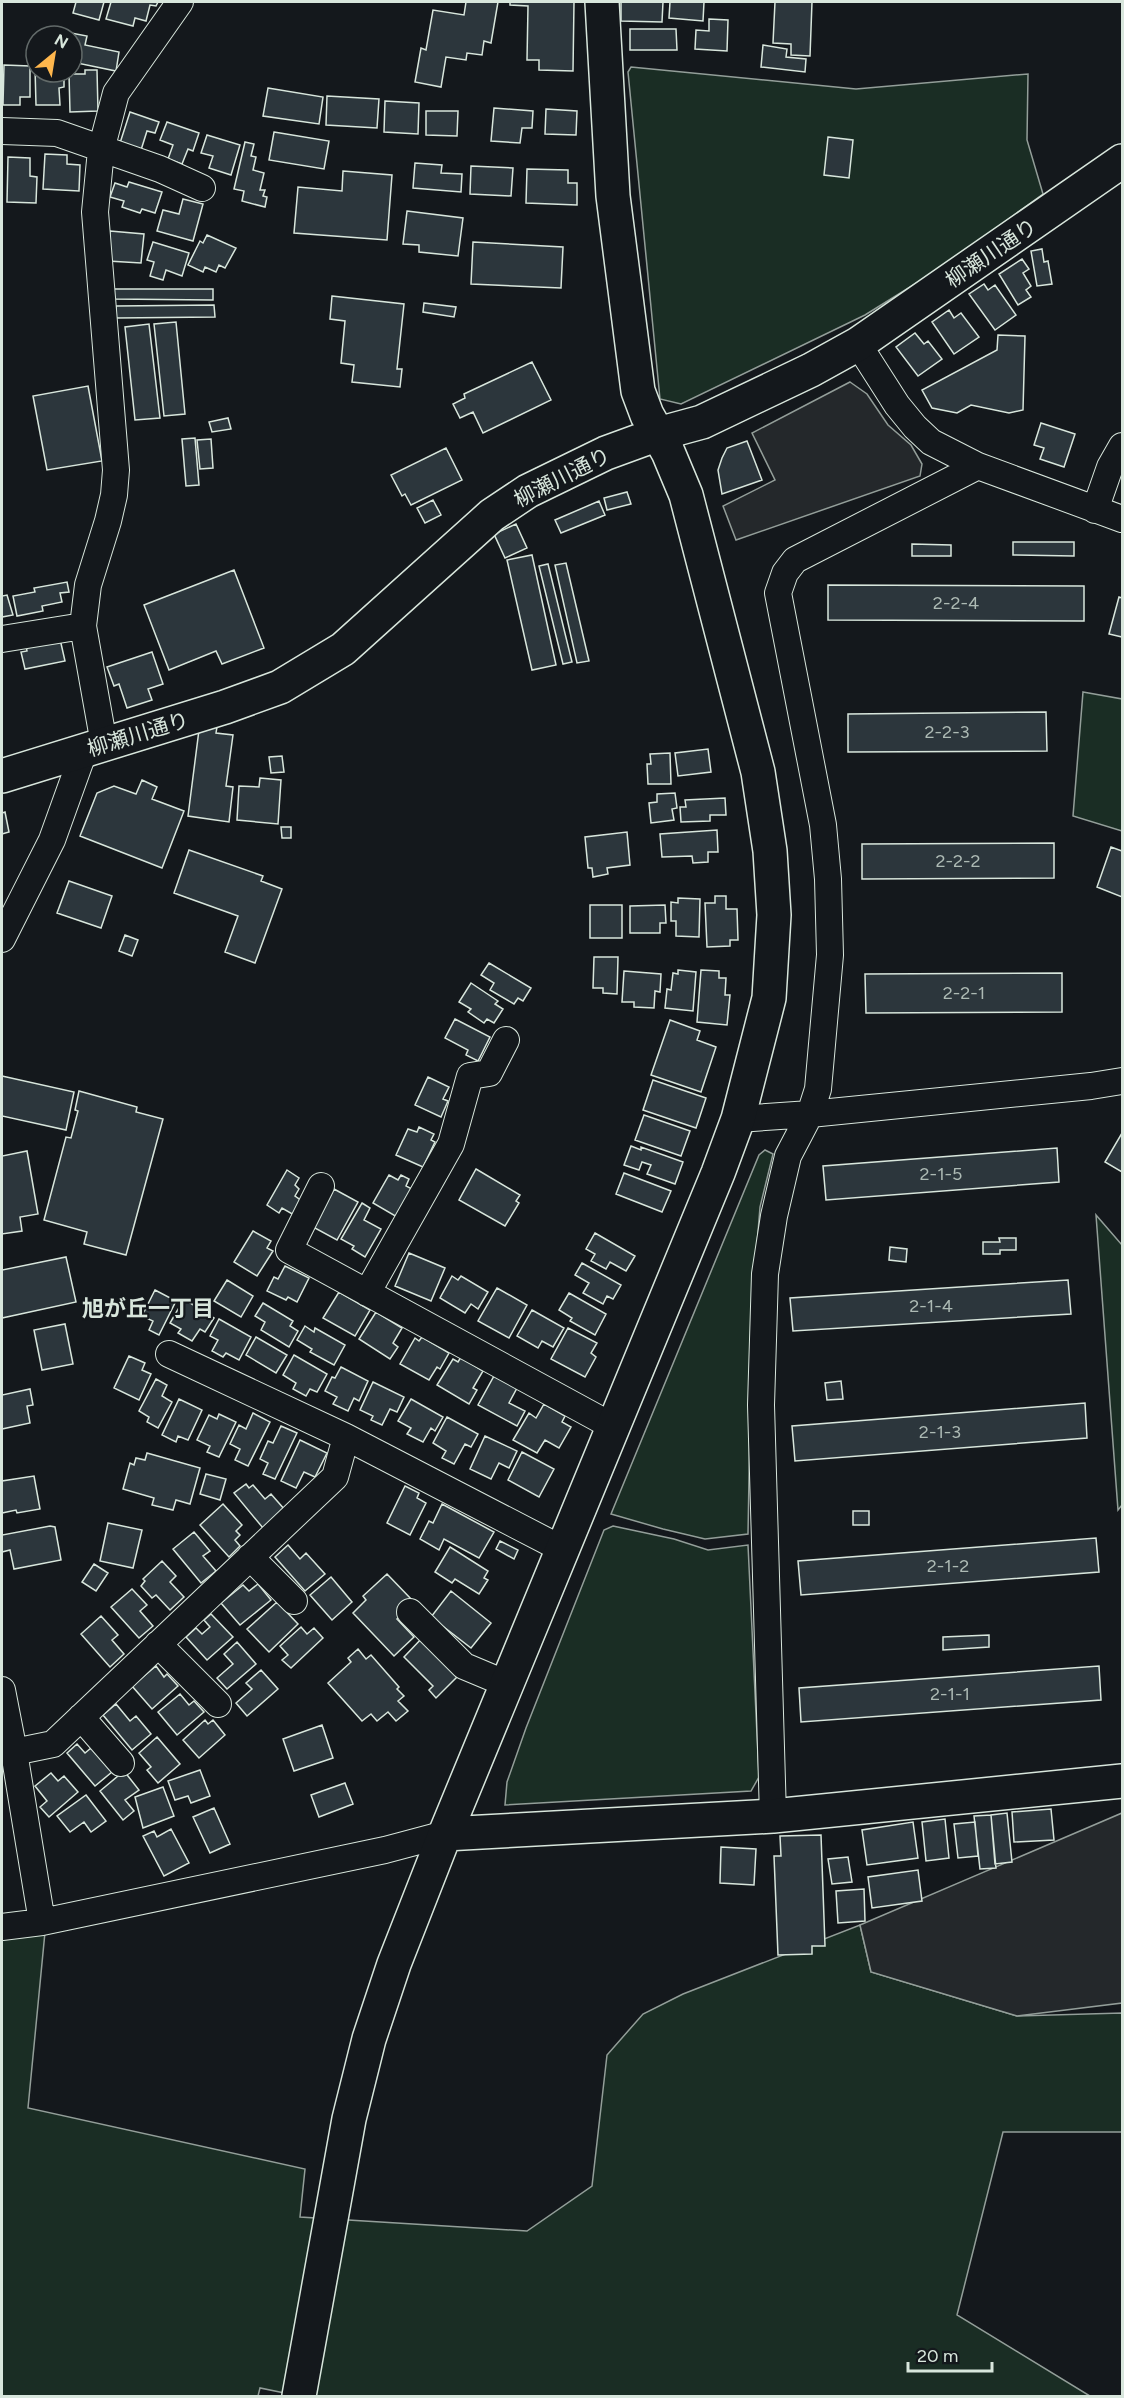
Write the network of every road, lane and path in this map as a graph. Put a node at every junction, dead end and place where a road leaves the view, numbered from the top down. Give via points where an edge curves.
1 (180, 2) edge
2 (602, 2) edge
3 (2, 131) edge
4 (101, 150) junction
5 (1122, 161) edge
6 (202, 188) dead end
7 (858, 344) junction
8 (658, 434) junction
9 (1122, 446) edge
10 (978, 466) junction
11 (1095, 510) junction
12 (1122, 519) edge
13 (83, 626) junction
14 (2, 639) edge
15 (94, 748) junction
16 (2, 776) edge
17 (2, 939) edge
18 (506, 1040) dead end
19 (1122, 1080) edge
20 (810, 1114) junction
21 (738, 1119) junction
22 (321, 1186) dead end
23 (367, 1293) junction
24 (169, 1354) dead end
25 (612, 1426) junction
26 (346, 1437) junction
27 (562, 1549) junction
28 (250, 1557) junction
29 (294, 1601) dead end
30 (410, 1612) dead end
31 (158, 1644) junction
32 (507, 1684) junction
33 (2, 1690) edge
34 (218, 1704) dead end
35 (81, 1718) junction
36 (14, 1752) junction
37 (121, 1763) dead end
38 (1122, 1780) edge
39 (773, 1816) junction
40 (445, 1834) junction
41 (42, 1922) junction
42 (2, 1927) edge
43 (299, 2397) edge

1 - 4 street via 116,93
2 - 8 street via 613,196 623,281 638,391
3 - 4 street via 57,133
4 - 6 street
4 - 13 street via 95,212 116,470 108,521 88,585
5 - 7 street, 柳瀬川通り
7 - 8 street, 柳瀬川通り via 720,414
7 - 10 street via 915,427 931,441
8 - 15 street, 柳瀬川通り via 528,491 492,515 343,649 280,687
8 - 21 street via 686,495 758,772 770,851 774,915 769,998
9 - 11 street
10 - 11 street
10 - 20 street via 795,560 778,593 823,825 828,879 830,955 818,1089
11 - 12 street
13 - 14 street
13 - 15 street
15 - 16 street, 柳瀬川通り
15 - 17 street
18 - 23 street via 489,1072 470,1076 451,1144
19 - 20 street
20 - 21 street
20 - 39 street via 788,1156 765,1274 761,1405
21 - 25 street
22 - 23 street via 289,1250
23 - 25 street
24 - 26 street
25 - 27 street
26 - 27 street
26 - 28 street via 335,1477
27 - 32 street
28 - 29 street
28 - 31 street
30 - 32 street via 464,1666
31 - 34 street
31 - 35 street
32 - 40 street
33 - 36 street
35 - 36 street via 53,1744
35 - 37 street
36 - 41 street
38 - 39 street
39 - 40 street
40 - 41 street
40 - 43 street via 369,2039 349,2119
41 - 42 street

